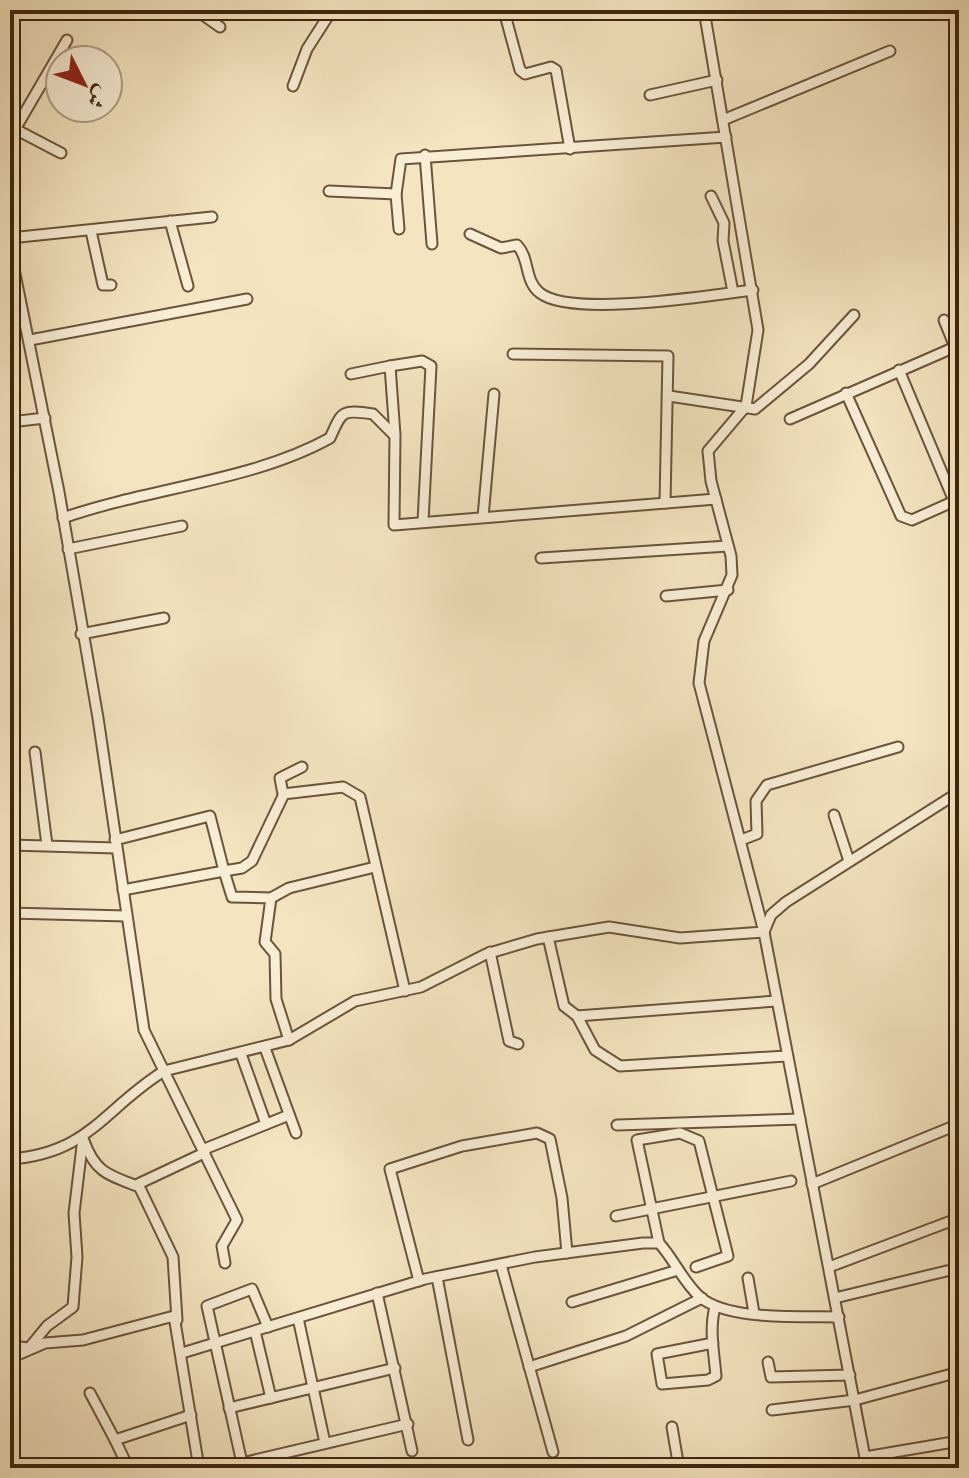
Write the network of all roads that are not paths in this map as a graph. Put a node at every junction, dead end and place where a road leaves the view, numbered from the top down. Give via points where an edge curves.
1 (196, 10) edge
2 (332, 10) edge
3 (704, 10) edge
4 (504, 11) edge
5 (220, 27) dead end
6 (67, 40) dead end
7 (66, 44) edge
8 (890, 51) dead end
9 (717, 80) junction
10 (293, 86) dead end
11 (44, 88) edge
12 (650, 95) dead end
13 (723, 120) junction
14 (13, 133) edge
15 (726, 137) junction
16 (570, 149) junction
17 (61, 153) dead end
18 (425, 155) junction
19 (329, 191) dead end
20 (396, 194) junction
21 (711, 196) dead end
22 (212, 217) dead end
23 (170, 221) junction
24 (399, 229) dead end
25 (91, 231) junction
26 (470, 234) dead end
27 (10, 238) edge
28 (432, 244) dead end
29 (10, 249) edge
30 (111, 285) dead end
31 (188, 286) dead end
32 (753, 290) junction
33 (733, 292) junction
34 (247, 299) dead end
35 (854, 315) dead end
36 (944, 320) dead end
37 (30, 340) junction
38 (955, 347) junction
39 (513, 354) dead end
40 (959, 359) edge
41 (390, 366) junction
42 (899, 370) junction
43 (351, 374) dead end
44 (846, 393) junction
45 (494, 394) dead end
46 (669, 396) junction
47 (746, 406) junction
48 (45, 418) junction
49 (790, 419) dead end
50 (10, 422) edge
51 (395, 435) junction
52 (716, 499) junction
53 (957, 500) edge
54 (665, 503) junction
55 (483, 517) junction
56 (63, 518) junction
57 (423, 522) junction
58 (182, 526) dead end
59 (728, 546) junction
60 (68, 549) junction
61 (541, 558) dead end
62 (728, 590) junction
63 (666, 596) dead end
64 (164, 618) dead end
65 (81, 634) junction
66 (898, 747) dead end
67 (35, 752) dead end
68 (302, 767) dead end
69 (959, 792) edge
70 (284, 794) junction
71 (834, 815) dead end
72 (741, 840) junction
73 (115, 844) junction
74 (10, 845) edge
75 (47, 845) junction
76 (849, 861) junction
77 (375, 867) junction
78 (224, 871) junction
79 (123, 890) junction
80 (271, 898) junction
81 (10, 913) edge
82 (126, 916) junction
83 (764, 932) junction
84 (548, 937) junction
85 (490, 952) junction
86 (405, 991) junction
87 (776, 1001) junction
88 (577, 1016) junction
89 (289, 1040) junction
90 (518, 1044) dead end
91 (265, 1048) junction
92 (241, 1054) junction
93 (787, 1056) junction
94 (164, 1071) junction
95 (289, 1115) junction
96 (800, 1119) junction
97 (266, 1124) junction
98 (959, 1124) edge
99 (617, 1125) dead end
100 (296, 1133) dead end
101 (83, 1138) junction
102 (204, 1153) junction
103 (10, 1159) edge
104 (791, 1181) dead end
105 (812, 1184) junction
106 (137, 1186) junction
107 (713, 1195) junction
108 (652, 1208) junction
109 (616, 1216) dead end
110 (959, 1218) edge
111 (659, 1243) junction
112 (567, 1253) junction
113 (225, 1263) dead end
114 (501, 1265) junction
115 (696, 1267) dead end
116 (829, 1267) junction
117 (959, 1268) edge
118 (678, 1270) junction
119 (437, 1277) junction
120 (748, 1278) dead end
121 (419, 1281) junction
122 (377, 1293) junction
123 (702, 1298) junction
124 (835, 1298) junction
125 (572, 1302) dead end
126 (715, 1307) junction
127 (754, 1313) junction
128 (839, 1317) junction
129 (298, 1318) junction
130 (177, 1320) junction
131 (268, 1327) junction
132 (255, 1331) junction
133 (713, 1343) junction
134 (214, 1344) junction
135 (10, 1346) edge
136 (29, 1348) junction
137 (182, 1353) junction
138 (10, 1358) edge
139 (768, 1362) dead end
140 (529, 1367) junction
141 (395, 1368) junction
142 (959, 1372) edge
143 (850, 1375) junction
144 (313, 1388) junction
145 (90, 1393) dead end
146 (271, 1398) junction
147 (855, 1400) junction
148 (229, 1408) junction
149 (772, 1410) dead end
150 (191, 1415) junction
151 (408, 1424) junction
152 (672, 1427) dead end
153 (115, 1440) junction
154 (468, 1440) dead end
155 (959, 1441) edge
156 (325, 1443) junction
157 (412, 1451) dead end
158 (553, 1452) dead end
159 (865, 1457) junction
160 (126, 1463) dead end
161 (242, 1463) junction
162 (199, 1468) edge
163 (221, 1468) edge
164 (679, 1468) edge
165 (867, 1468) edge

1 - 5 street
2 - 10 street via 307,49
3 - 9 street
4 - 16 street via 520,70 556,70
6 - 7 street
8 - 13 street
9 - 12 street
9 - 13 street
11 - 14 street
13 - 15 street
14 - 17 street
15 - 16 street
15 - 32 street
16 - 18 street
18 - 20 street via 398,160
18 - 28 street
19 - 20 street
20 - 24 street
21 - 33 street via 724,223
22 - 23 street
23 - 25 street
23 - 31 street
25 - 27 street
25 - 30 street via 98,275 103,285
26 - 33 street via 501,248 517,245 533,285 550,299 649,303
29 - 37 street
32 - 33 street
32 - 47 street via 758,339
34 - 37 street
35 - 47 street via 769,399 755,409
36 - 38 street
37 - 48 street
38 - 40 street
38 - 42 street
39 - 46 street via 668,356
41 - 43 street
41 - 51 street
41 - 57 street via 422,361 431,366
42 - 44 street
42 - 53 street
44 - 49 street
44 - 53 street via 901,516 912,520
45 - 55 street
46 - 47 street
46 - 54 street
47 - 52 street via 708,451
48 - 50 street
48 - 56 street
51 - 56 street via 373,414 343,414 330,438 284,460
51 - 57 street via 394,525
52 - 54 street
52 - 59 street
54 - 55 street
55 - 57 street
56 - 60 street
58 - 60 street
59 - 61 street
59 - 62 street
60 - 65 street
62 - 63 street
62 - 72 street via 709,627 698,668 704,712
64 - 65 street
65 - 73 street
66 - 72 street via 767,785 756,801 757,834
67 - 75 street
68 - 70 street via 280,778
69 - 76 street
70 - 77 street via 343,787 356,792 368,817
70 - 78 street via 252,861
71 - 76 street
72 - 83 street
73 - 75 street
73 - 78 street via 210,816
73 - 79 street
74 - 75 street
76 - 83 street via 777,909
77 - 80 street via 289,888
77 - 86 street
78 - 79 street
78 - 80 street via 232,897
79 - 82 street
80 - 89 street via 265,942 275,954 276,999
81 - 82 street
82 - 94 street via 145,1035
83 - 84 street via 680,938 609,927
83 - 87 street
84 - 85 street
84 - 88 street via 564,1006
85 - 86 street
85 - 90 street via 509,1041
86 - 89 street via 345,1005
87 - 88 street
87 - 93 street
88 - 93 street via 595,1050 620,1066
89 - 91 street
91 - 92 street
91 - 95 street
92 - 94 street
92 - 97 street
93 - 96 street
94 - 101 street
94 - 102 street
95 - 97 street
95 - 100 street
96 - 99 street
96 - 105 street
97 - 102 street
98 - 105 street
101 - 103 street via 50,1154
101 - 106 street via 92,1163
101 - 136 street via 74,1213 77,1294 73,1307
102 - 106 street
102 - 113 street via 237,1220 222,1246
104 - 107 street
105 - 116 street
106 - 130 street via 173,1257
107 - 108 street
107 - 108 street via 699,1141 680,1133 640,1137
107 - 115 street via 728,1256
108 - 109 street
108 - 111 street
110 - 116 street
111 - 112 street
111 - 118 street
112 - 114 street
112 - 121 street via 550,1139 537,1133 462,1146 390,1169
114 - 119 street
114 - 140 street
116 - 124 street
117 - 124 street
118 - 123 street
118 - 125 street
119 - 121 street
119 - 154 street
120 - 127 street
121 - 122 street
122 - 129 street
122 - 141 street
123 - 126 street
123 - 140 street via 626,1336
124 - 128 street
126 - 127 street
126 - 133 street
127 - 128 street
128 - 143 street
129 - 131 street
129 - 144 street
130 - 136 street via 171,1316 83,1340
130 - 137 street
131 - 132 street
131 - 134 street via 255,1291 249,1289 208,1304
132 - 134 street
132 - 146 street
133 - 133 street via 714,1378 662,1384 657,1354
134 - 137 street
134 - 148 street
135 - 136 street
136 - 138 street
137 - 150 street
139 - 143 street via 771,1377
140 - 158 street
141 - 144 street
141 - 151 street
142 - 147 street
143 - 147 street
144 - 146 street
144 - 156 street
145 - 153 street
146 - 148 street
147 - 149 street
147 - 159 street
148 - 161 street
150 - 153 street
150 - 162 street
151 - 156 street
151 - 157 street
152 - 164 street
153 - 160 street
155 - 159 street
156 - 161 street
159 - 165 street
161 - 163 street

